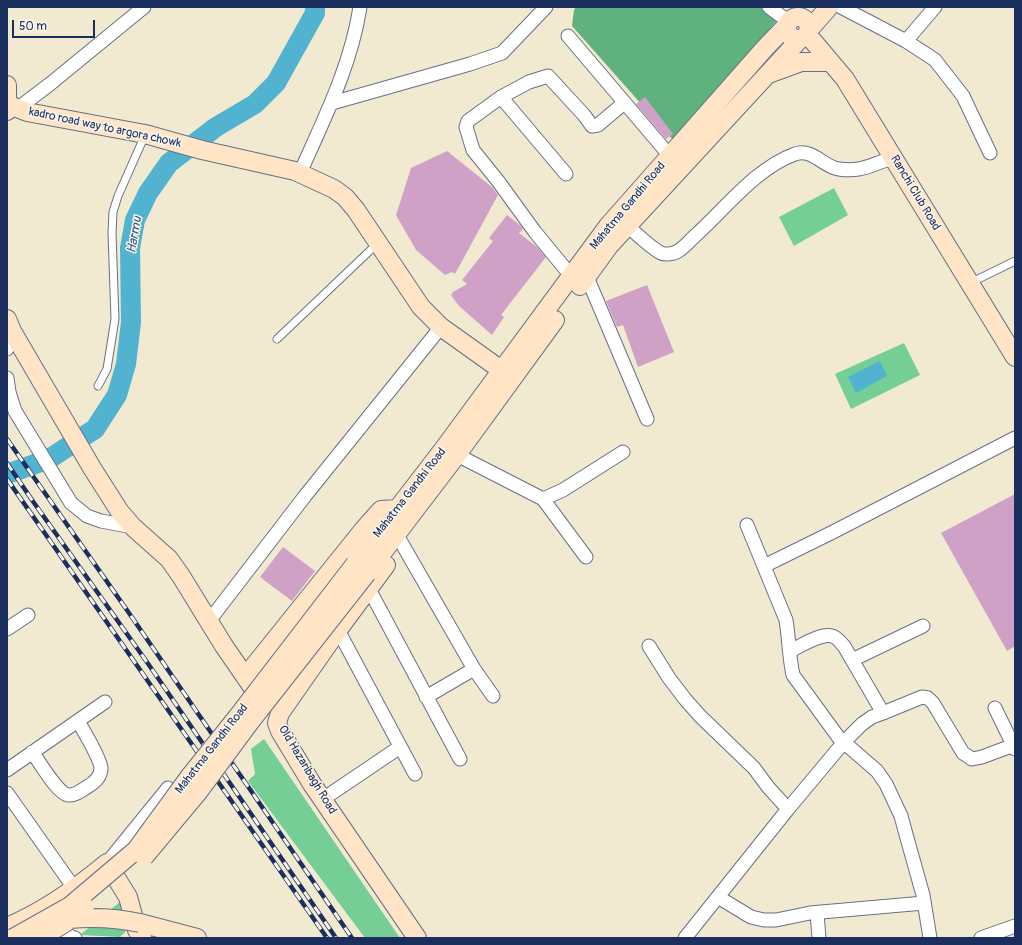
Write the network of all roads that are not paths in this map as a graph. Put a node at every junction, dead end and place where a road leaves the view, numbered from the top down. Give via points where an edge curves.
1 (144, 7) edge
2 (360, 7) edge
3 (546, 7) edge
4 (769, 7) edge
5 (829, 7) edge
6 (841, 7) edge
7 (934, 7) edge
8 (800, 25) edge
9 (568, 36) dead end
10 (906, 41) junction
11 (830, 62) junction
12 (764, 77) junction
13 (7, 85) edge
14 (501, 97) junction
15 (332, 103) junction
16 (624, 103) junction
17 (10, 107) edge
18 (145, 134) junction
19 (990, 153) dead end
20 (670, 156) junction
21 (894, 158) junction
22 (300, 173) junction
23 (566, 174) dead end
24 (628, 226) junction
25 (378, 243) junction
26 (1015, 261) edge
27 (579, 277) junction
28 (969, 283) junction
29 (10, 325) edge
30 (441, 327) junction
31 (277, 339) dead end
32 (7, 349) edge
33 (1015, 357) edge
34 (508, 375) junction
35 (7, 378) edge
36 (98, 386) dead end
37 (647, 419) dead end
38 (1015, 438) edge
39 (623, 452) dead end
40 (456, 456) junction
41 (543, 499) junction
42 (402, 515) junction
43 (747, 525) dead end
44 (133, 527) junction
45 (401, 542) junction
46 (586, 557) dead end
47 (764, 566) junction
48 (364, 575) junction
49 (28, 615) dead end
50 (209, 621) junction
51 (923, 626) dead end
52 (7, 629) edge
53 (338, 630) junction
54 (648, 646) dead end
55 (790, 651) junction
56 (852, 660) junction
57 (474, 669) junction
58 (246, 676) junction
59 (493, 696) dead end
60 (426, 698) junction
61 (105, 702) dead end
62 (995, 708) dead end
63 (883, 713) junction
64 (78, 721) junction
65 (277, 723) junction
66 (844, 742) junction
67 (400, 747) junction
68 (1014, 747) edge
69 (32, 752) junction
70 (460, 759) dead end
71 (7, 770) edge
72 (415, 774) dead end
73 (168, 788) dead end
74 (7, 793) edge
75 (323, 800) junction
76 (788, 809) junction
77 (106, 863) junction
78 (74, 888) junction
79 (718, 897) junction
80 (924, 903) junction
81 (37, 913) junction
82 (817, 913) junction
83 (1015, 926) edge
84 (7, 927) edge
85 (142, 931) edge
86 (985, 937) edge
87 (13, 938) edge
88 (26, 938) edge
89 (40, 938) edge
90 (48, 938) edge
91 (76, 938) edge
92 (163, 938) edge
93 (196, 938) edge
94 (417, 938) edge
95 (685, 938) edge
96 (819, 938) edge
97 (930, 938) edge

1 - 17 street via 50,84
2 - 15 street via 345,69
3 - 15 street via 502,53
4 - 8 street
5 - 8 main road, Mahatma Gandhi Road
6 - 10 street
7 - 10 street
8 - 11 main road, Ranchi Club Road
8 - 12 main road, Mahatma Gandhi Road
8 - 20 main road, Mahatma Gandhi Road via 765,48
9 - 16 street
10 - 19 street via 935,60 956,86 969,107
11 - 12 main road via 800,62
11 - 21 main road, Ranchi Club Road via 845,80
12 - 24 main road, Mahatma Gandhi Road
13 - 17 main road via 7,100
14 - 16 street via 529,82 548,76 592,126 598,125
14 - 23 street
14 - 27 street via 468,121 466,127 473,150 535,232
15 - 22 street
16 - 20 street
17 - 18 main road, kadro road way to argora chowk via 39,115
18 - 22 main road, kadro road way to argora chowk
18 - 36 lane via 113,212 115,319 107,369
20 - 27 main road, Mahatma Gandhi Road via 608,226
21 - 24 street via 862,169 849,170 837,169 804,153 785,158 747,185 678,252 661,253
21 - 28 main road, Ranchi Club Road
22 - 25 main road, kadro road way to argora chowk via 334,189 344,197
24 - 27 main road, Mahatma Gandhi Road
25 - 30 main road, kadro road way to argora chowk via 421,307
25 - 31 lane
26 - 28 lane
27 - 34 main road, Mahatma Gandhi Road
27 - 37 street
28 - 33 main road, Ranchi Club Road
29 - 32 street
29 - 44 main road via 92,468 120,512
30 - 34 main road, kadro road way to argora chowk
30 - 50 street via 305,496
34 - 40 main road, Mahatma Gandhi Road
34 - 42 main road, Mahatma Gandhi Road
35 - 44 street via 14,411 71,503 87,516
38 - 47 street
39 - 41 street via 563,490
40 - 41 street
40 - 42 main road, Mahatma Gandhi Road
41 - 46 street
42 - 45 main road, Old Hazaribagh Road via 406,532
42 - 48 main road, Mahatma Gandhi Road
42 - 58 main road via 381,510
43 - 47 street
44 - 50 main road via 168,559
45 - 48 main road, Old Hazaribagh Road via 397,551
45 - 57 street
47 - 55 street via 786,620
48 - 53 main road, Old Hazaribagh Road
48 - 60 street
48 - 87 main road, Mahatma Gandhi Road, bridge via 238,716 136,850 70,906
48 - 89 main road, Mahatma Gandhi Road, bridge via 199,791 139,863 65,923
49 - 52 street
50 - 58 main road
51 - 56 street
53 - 65 main road, Old Hazaribagh Road via 280,712
53 - 67 street
54 - 76 street via 685,700 754,768
55 - 56 street via 819,637 833,636 844,646
55 - 66 street via 793,675
56 - 63 street
57 - 59 street
57 - 60 street
58 - 65 main road
60 - 70 street
61 - 64 street
62 - 68 street
63 - 66 street via 862,724
63 - 68 street via 922,697 928,698 963,753 972,759
64 - 69 street
64 - 69 street via 101,767 94,784 68,795 54,783
65 - 75 main road, Old Hazaribagh Road
66 - 76 street
66 - 80 street via 877,771 886,784 901,816
67 - 72 street
67 - 75 street
69 - 71 street
73 - 77 street
74 - 78 street
75 - 94 main road, Old Hazaribagh Road
76 - 79 street
77 - 78 main road
77 - 85 main road via 128,897 137,930
78 - 81 main road
79 - 82 street via 751,917 764,920
79 - 95 street
80 - 82 street
80 - 97 street
81 - 84 main road
81 - 90 street
81 - 91 street
82 - 96 street
83 - 86 street
85 - 88 main road, bridge via 112,918 68,919
85 - 89 main road, bridge via 95,925 61,929
85 - 92 main road
85 - 93 main road

